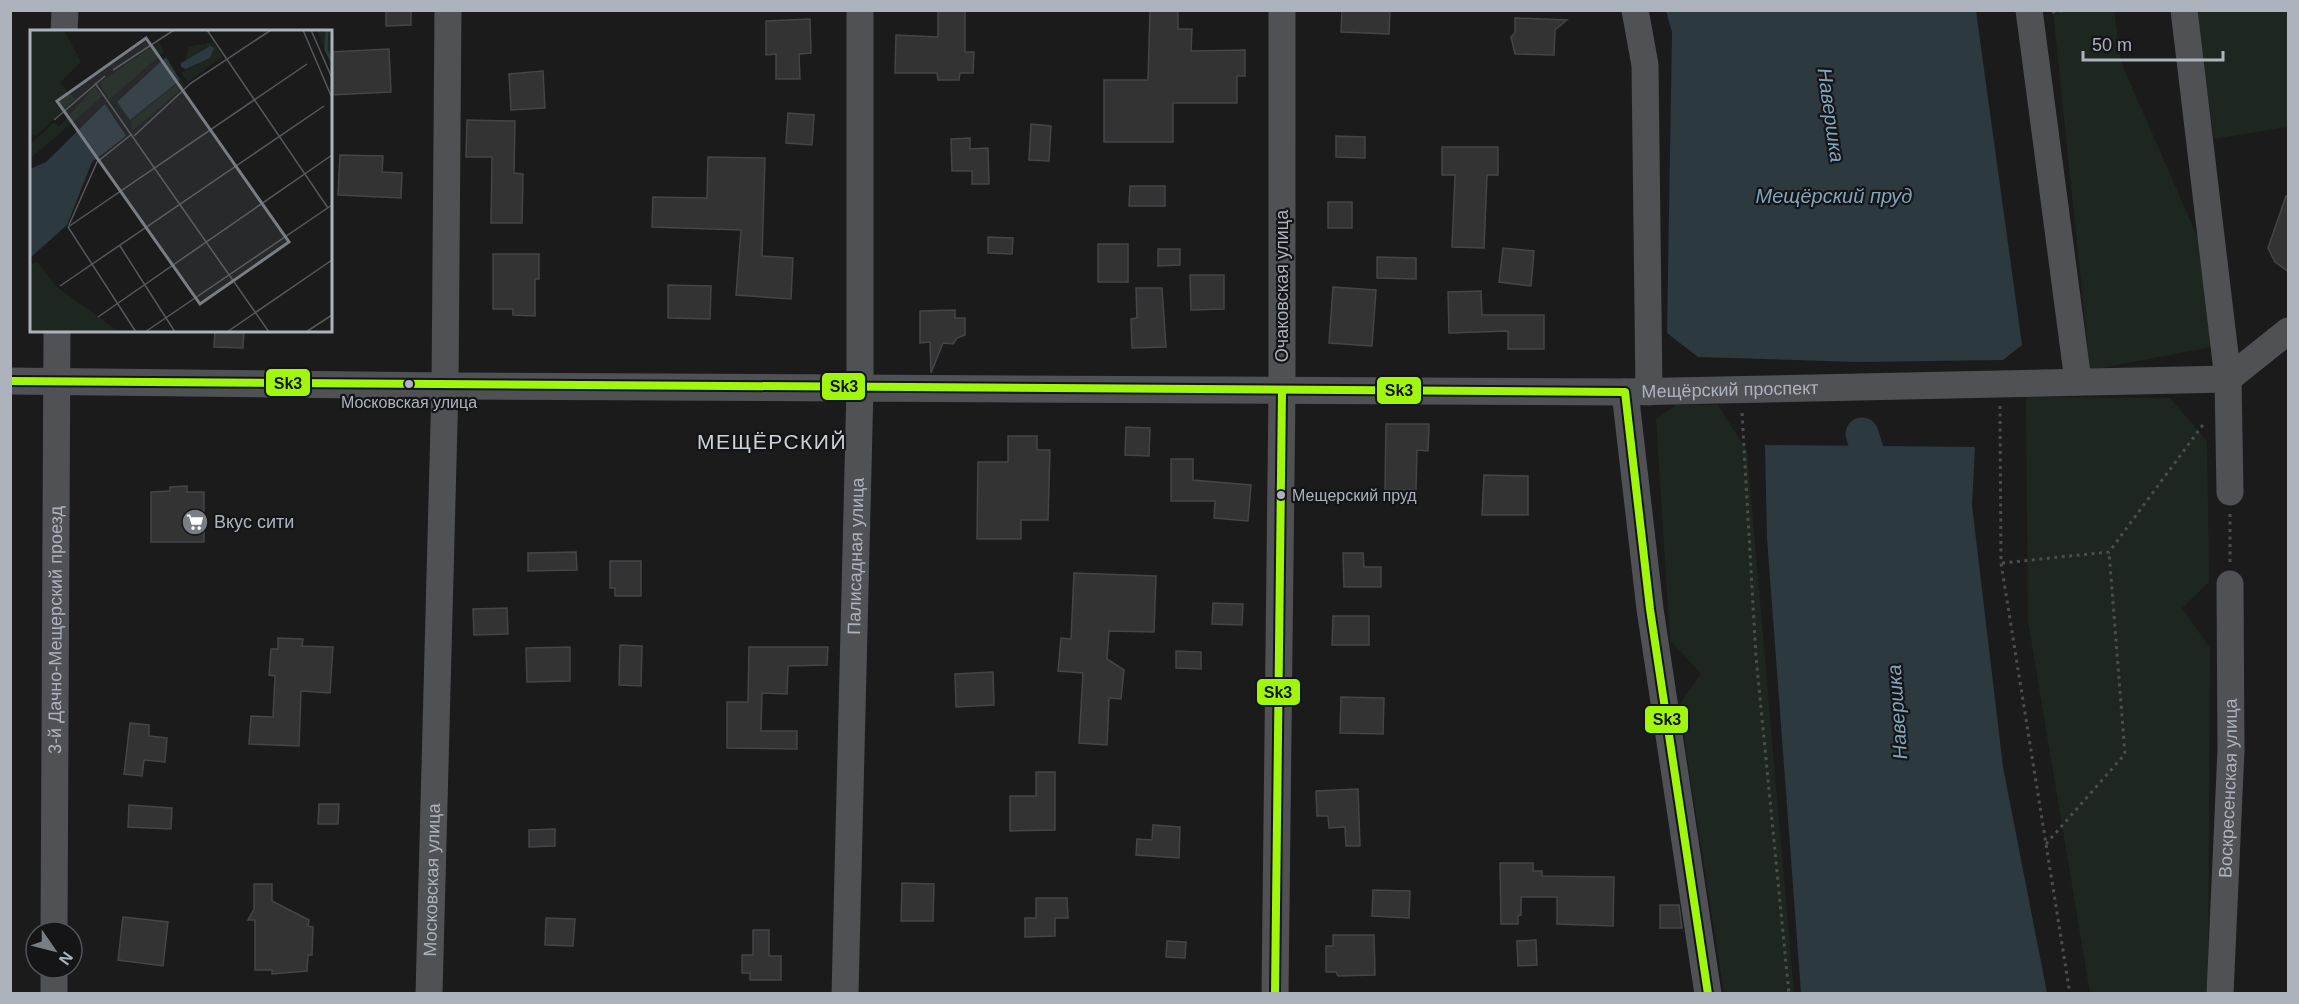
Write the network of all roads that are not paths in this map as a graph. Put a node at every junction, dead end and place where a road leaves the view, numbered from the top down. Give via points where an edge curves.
1 (65, 10) edge
2 (448, 10) edge
3 (860, 10) edge
4 (1282, 10) edge
5 (1635, 10) edge
6 (2029, 10) edge
7 (2184, 10) edge
8 (64, 30) edge
9 (2289, 331) edge
10 (57, 332) edge
11 (2228, 378) junction
12 (55, 380) junction
13 (10, 381) edge
14 (2078, 381) junction
15 (445, 386) junction
16 (860, 388) junction
17 (1282, 390) junction
18 (1637, 392) junction
19 (2230, 492) road end
20 (2230, 584) road end
21 (54, 920) edge
22 (429, 993) edge
23 (845, 993) edge
24 (1275, 993) edge
25 (1708, 993) edge
26 (2220, 993) edge

1 - 8 street
2 - 15 street, Московская улица
3 - 16 street, Палисадная улица
4 - 17 street, Очаковская улица
5 - 18 street via 1645,65
6 - 14 street
7 - 11 street
9 - 11 street
10 - 12 street, 3-й Дачно-Мещерский проезд
11 - 14 street, Мещёрский проспект
11 - 19 street
12 - 13 street, Мещёрский проспект
12 - 15 street, Мещёрский проспект
12 - 21 street, 3-й Дачно-Мещерский проезд
14 - 18 street, Мещёрский проспект
15 - 16 street, Мещёрский проспект
15 - 22 street, Московская улица
16 - 17 street, Мещёрский проспект
16 - 23 street, Палисадная улица
17 - 18 street, Мещёрский проспект
17 - 24 street, Очаковская улица
18 - 25 street via 1650,609
20 - 26 street, Воскресенская улица via 2231,750

